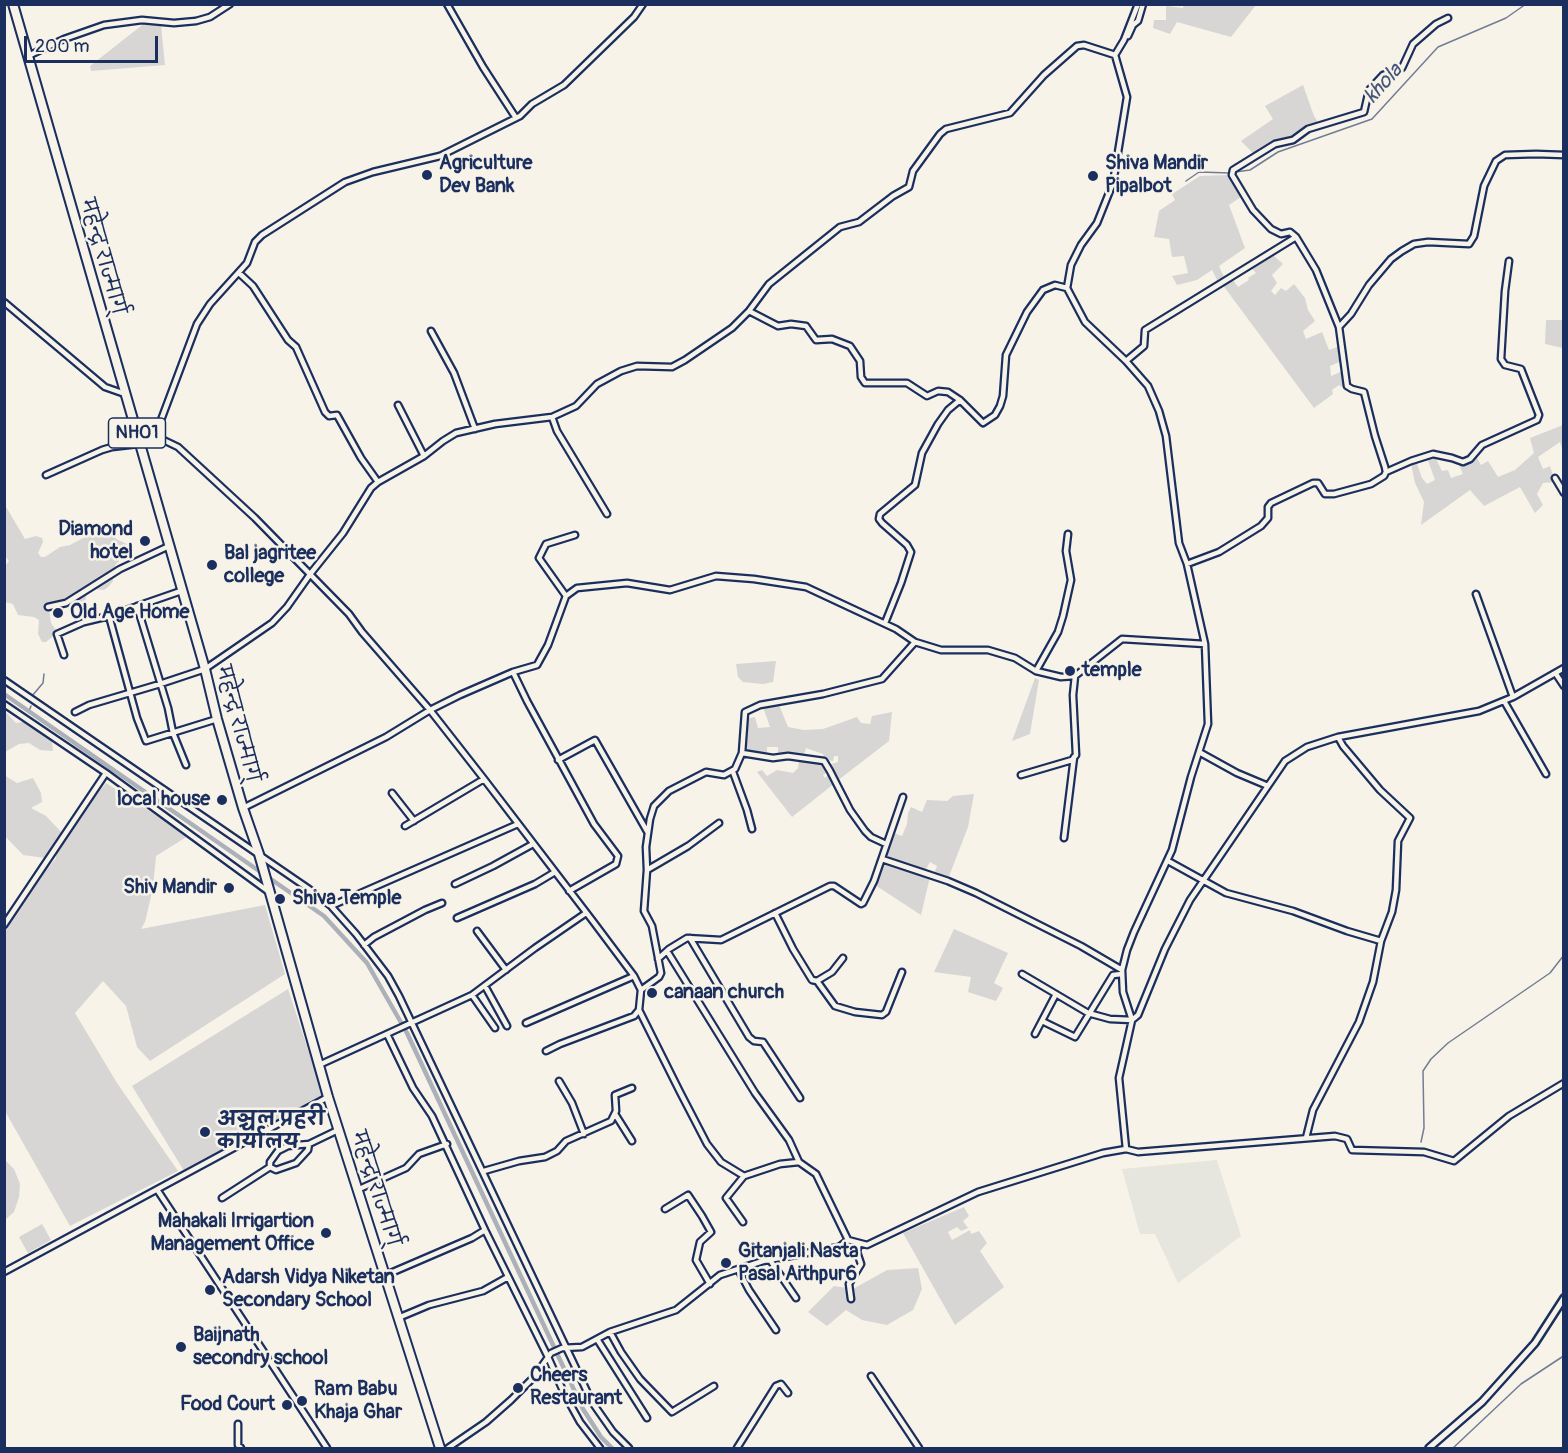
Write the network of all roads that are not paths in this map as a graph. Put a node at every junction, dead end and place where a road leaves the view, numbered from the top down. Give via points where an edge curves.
1 (13, 4) edge
2 (230, 4) edge
3 (447, 4) edge
4 (643, 4) edge
5 (1138, 4) edge
6 (1143, 4) edge
7 (1448, 18) dead end
8 (1124, 40) junction
9 (1115, 55) junction
10 (28, 56) junction
11 (516, 118) junction
12 (1563, 155) edge
13 (1296, 237) junction
14 (1509, 261) dead end
15 (239, 273) junction
16 (1067, 288) junction
17 (4, 302) edge
18 (749, 312) junction
19 (1339, 327) junction
20 (431, 331) dead end
21 (1126, 360) junction
22 (125, 394) junction
23 (960, 400) junction
24 (398, 405) dead end
25 (552, 417) junction
26 (475, 429) junction
27 (155, 436) junction
28 (140, 443) junction
29 (424, 456) junction
30 (1386, 472) junction
31 (46, 475) dead end
32 (1555, 478) dead end
33 (378, 482) junction
34 (1563, 493) edge
35 (607, 514) dead end
36 (1068, 534) dead end
37 (575, 535) dead end
38 (169, 546) junction
39 (1186, 564) junction
40 (311, 573) junction
41 (181, 591) junction
42 (1476, 594) dead end
43 (566, 596) junction
44 (137, 606) junction
45 (48, 607) dead end
46 (109, 616) junction
47 (885, 623) junction
48 (915, 642) junction
49 (1204, 644) junction
50 (64, 655) dead end
51 (1563, 668) edge
52 (205, 669) junction
53 (1036, 671) junction
54 (513, 672) junction
55 (1556, 674) junction
56 (1075, 676) junction
57 (4, 680) edge
58 (160, 684) junction
59 (1563, 686) edge
60 (132, 693) junction
61 (1513, 697) junction
62 (1504, 700) junction
63 (4, 704) edge
64 (430, 710) junction
65 (75, 712) dead end
66 (217, 719) junction
67 (173, 733) junction
68 (1338, 737) junction
69 (1198, 752) junction
70 (742, 753) junction
71 (1074, 757) junction
72 (558, 760) junction
73 (186, 765) dead end
74 (733, 772) junction
75 (106, 773) junction
76 (1546, 774) dead end
77 (1021, 775) dead end
78 (484, 779) junction
79 (1269, 786) junction
80 (392, 792) dead end
81 (903, 797) dead end
82 (243, 808) junction
83 (414, 821) junction
84 (719, 823) dead end
85 (518, 824) junction
86 (405, 826) dead end
87 (752, 829) dead end
88 (648, 834) junction
89 (1064, 838) dead end
90 (533, 844) junction
91 (886, 844) junction
92 (260, 858) junction
93 (882, 859) junction
94 (1168, 861) junction
95 (647, 870) junction
96 (555, 872) junction
97 (1201, 881) junction
98 (455, 884) dead end
99 (269, 891) junction
100 (569, 891) junction
101 (442, 903) dead end
102 (331, 906) junction
103 (586, 913) junction
104 (775, 914) junction
105 (457, 918) dead end
106 (4, 926) edge
107 (477, 931) dead end
108 (690, 938) junction
109 (1381, 941) junction
110 (364, 945) junction
111 (667, 951) junction
112 (843, 958) dead end
113 (658, 960) junction
114 (506, 969) junction
115 (902, 972) dead end
116 (1122, 972) junction
117 (1022, 974) dead end
118 (634, 976) junction
119 (817, 981) junction
120 (485, 986) junction
121 (641, 990) junction
122 (1056, 994) junction
123 (472, 995) junction
124 (639, 1010) junction
125 (1088, 1013) junction
126 (1132, 1020) junction
127 (1042, 1021) junction
128 (526, 1023) dead end
129 (409, 1025) junction
130 (507, 1026) dead end
131 (495, 1028) dead end
132 (387, 1034) junction
133 (1035, 1034) dead end
134 (546, 1051) dead end
135 (319, 1065) junction
136 (559, 1082) dead end
137 (1563, 1083) edge
138 (632, 1088) dead end
139 (328, 1097) junction
140 (800, 1098) dead end
141 (615, 1114) junction
142 (338, 1130) junction
143 (584, 1134) junction
144 (1306, 1138) junction
145 (632, 1141) dead end
146 (309, 1144) junction
147 (446, 1144) junction
148 (1126, 1149) junction
149 (799, 1162) junction
150 (270, 1167) junction
151 (484, 1172) junction
152 (744, 1176) junction
153 (357, 1190) junction
154 (158, 1191) junction
155 (222, 1198) dead end
156 (665, 1209) dead end
157 (742, 1222) dead end
158 (485, 1230) junction
159 (848, 1240) junction
160 (860, 1243) junction
161 (770, 1260) junction
162 (738, 1269) junction
163 (4, 1272) edge
164 (386, 1275) junction
165 (508, 1277) junction
166 (710, 1284) junction
167 (796, 1298) dead end
168 (1563, 1298) edge
169 (851, 1299) dead end
170 (398, 1318) junction
171 (776, 1330) dead end
172 (610, 1332) junction
173 (597, 1339) junction
174 (567, 1349) junction
175 (550, 1355) junction
176 (871, 1376) dead end
177 (714, 1386) dead end
178 (788, 1393) dead end
179 (647, 1418) dead end
180 (238, 1424) dead end
181 (436, 1437) junction
182 (241, 1449) edge
183 (327, 1449) edge
184 (435, 1449) edge
185 (440, 1449) edge
186 (448, 1449) edge
187 (600, 1449) edge
188 (628, 1449) edge
189 (737, 1449) edge
190 (919, 1449) edge
191 (1429, 1449) edge

1 - 10 highway, महेन्द्र राज्मार्ग् / NH01
2 - 10 street via 196,21 142,20 104,25
3 - 11 street
4 - 11 street via 564,85
5 - 8 street
6 - 8 street via 1138,21
7 - 13 street via 1413,44 1402,68 1383,75 1369,90 1364,112 1275,144 1233,173 1253,210 1270,229 1281,234 1290,232
8 - 9 street
9 - 16 street via 1127,96 1113,183 1097,223 1071,265
9 - 18 street via 1077,46 1010,113 946,129 913,171 909,188 859,222 840,227 769,284
10 - 22 highway, महेन्द्र राज्मार्ग् / NH01
11 - 15 street via 440,156 345,182 255,242 248,263
12 - 19 street via 1505,155 1496,161 1484,186 1469,244 1428,242 1402,251 1369,285
13 - 19 street via 1316,270
13 - 21 street via 1145,330 1144,346
14 - 30 street via 1501,359 1505,365 1521,369 1539,415 1537,420 1482,445 1463,462 1432,454
15 - 27 street via 197,324
15 - 33 street via 253,286 296,347 325,412 338,415
16 - 21 street via 1085,322
16 - 23 street via 1048,286 1027,312 1006,355 1003,396 995,415 983,423
17 - 22 street via 105,387
18 - 23 street via 778,326 806,326 816,340 832,339 850,346 860,361 865,383 907,383 927,396 948,392
18 - 25 street via 685,360 672,366 637,366 614,374 597,384 576,406
19 - 30 street via 1347,386 1364,392
20 - 26 street via 454,373
21 - 39 street via 1148,386 1166,436 1176,526
22 - 28 highway, महेन्द्र राज्मार्ग् / NH01
23 - 47 street via 948,410 922,453 915,485 880,514 882,523 911,552
24 - 29 street
25 - 26 street
25 - 35 street via 557,432
26 - 29 street via 456,433
27 - 28 street
27 - 40 street via 178,447
28 - 31 street via 102,450
28 - 38 highway, महेन्द्र राज्मार्ग् / NH01
29 - 33 street
30 - 39 street via 1371,484 1352,490 1325,494 1318,483 1313,483 1275,500 1261,526 1220,552
32 - 34 street
33 - 40 street
36 - 53 street via 1066,551 1071,580 1058,632
37 - 43 street via 546,544 539,558
38 - 41 highway, महेन्द्र राज्मार्ग् / NH01
38 - 45 street via 120,569 66,603
39 - 49 street
40 - 52 street via 272,623
40 - 64 street
41 - 44 street
41 - 52 highway, महेन्द्र राज्मार्ग् / NH01
42 - 61 street
43 - 47 street via 577,588 620,584 670,590 716,576 754,579 806,587
43 - 54 street via 537,665
44 - 46 street
44 - 58 street
46 - 50 street via 57,634
46 - 60 street
47 - 48 street
48 - 53 street via 941,650 988,650 1016,658
48 - 70 street via 882,679 845,690 760,705 745,712
49 - 56 street via 1122,639
49 - 69 street via 1209,724
51 - 55 street
52 - 58 street
52 - 66 highway, महेन्द्र राज्मार्ग् / NH01
53 - 56 street
54 - 64 street
54 - 72 street
55 - 59 street
55 - 61 street
56 - 71 street
57 - 92 street
58 - 60 street
58 - 67 street
60 - 65 street
60 - 67 street via 146,741
61 - 62 street
62 - 68 street via 1479,711
62 - 76 street
63 - 75 street
64 - 78 street
64 - 82 street via 386,737
66 - 67 street
66 - 82 highway, महेन्द्र राज्मार्ग् / NH01
67 - 73 street
68 - 79 street via 1307,747 1285,762
68 - 109 street via 1380,790 1410,818 1398,841 1396,890
69 - 79 street
69 - 94 street
70 - 74 street
70 - 91 street via 824,761 865,831
71 - 77 street
71 - 89 street
72 - 88 street via 596,740
72 - 100 street via 594,824 618,856 616,864
74 - 87 street
74 - 88 street via 706,772 669,791 654,806
75 - 99 street
75 - 106 street
78 - 83 street
78 - 85 street
79 - 97 street
80 - 83 street
81 - 91 street
82 - 92 highway, महेन्द्र राज्मार्ग् / NH01
83 - 86 street
84 - 95 street
85 - 90 street
85 - 102 street
88 - 95 street
90 - 96 street
90 - 98 street
91 - 93 street
92 - 99 highway, महेन्द्र राज्मार्ग् / NH01
92 - 102 street
93 - 104 street via 863,903 830,886
93 - 116 street via 976,893 1081,946
94 - 97 street
94 - 116 street via 1134,932
95 - 113 street via 644,911 652,926
96 - 100 street
96 - 105 street
97 - 109 street via 1243,899 1293,911
97 - 126 street via 1165,949 1138,1015
99 - 135 highway, महेन्द्र राज्मार्ग् / NH01
100 - 103 street
101 - 110 street
102 - 110 street
103 - 114 street
103 - 118 street
104 - 108 street via 721,940
104 - 119 street via 812,980
107 - 114 street
108 - 111 street
108 - 140 street via 749,1037 763,1042
109 - 144 street via 1373,982 1359,1022 1318,1100
110 - 129 street via 388,976
111 - 113 street
111 - 149 street via 755,1093 789,1140
112 - 119 street via 832,972
113 - 121 street via 660,975
114 - 120 street
115 - 119 street via 882,1016 835,1006
116 - 125 street via 1113,975
116 - 126 street via 1123,993
117 - 122 street
118 - 121 street
118 - 128 street
120 - 123 street
120 - 130 street
121 - 124 street
122 - 125 street
122 - 127 street
123 - 129 street
123 - 131 street
124 - 134 street via 634,1016
124 - 152 street via 707,1144 721,1162
125 - 126 street
125 - 127 street via 1075,1037
126 - 148 street via 1119,1078
127 - 133 street
129 - 132 street
129 - 151 street via 440,1079
132 - 135 street
132 - 147 street
135 - 139 highway, महेन्द्र राज्मार्ग् / NH01
136 - 143 street
137 - 144 street via 1509,1116 1454,1161 1424,1152 1352,1150 1347,1139 1335,1136
138 - 141 street via 615,1095
139 - 142 highway, महेन्द्र राज्मार्ग् / NH01
139 - 154 street
141 - 143 street
141 - 145 street
142 - 146 street
142 - 153 highway, महेन्द्र राज्मार्ग् / NH01
143 - 151 street via 566,1141 545,1157
144 - 148 street via 1138,1152
146 - 150 street via 278,1151
146 - 150 street via 296,1163 276,1170
147 - 153 street via 419,1154 406,1168
147 - 158 street
148 - 160 street via 978,1192 867,1245
149 - 152 street
149 - 159 street via 816,1174
150 - 155 street
151 - 174 street
152 - 157 street via 726,1198
153 - 164 highway, महेन्द्र राज्मार्ग् / NH01
154 - 163 street
154 - 183 street
156 - 166 street via 688,1195 702,1216 711,1232 700,1242 696,1260
158 - 164 street
158 - 165 street
159 - 160 street
159 - 161 street via 839,1247
160 - 169 street via 857,1252 861,1264 849,1284
161 - 162 street
161 - 167 street
162 - 166 street via 720,1275
162 - 171 street
164 - 170 highway, महेन्द्र राज्मार्ग् / NH01
165 - 170 street via 483,1291 429,1305
165 - 175 street
166 - 172 street via 676,1310
168 - 191 street via 1535,1342 1482,1402
170 - 181 highway, महेन्द्र राज्मार्ग् / NH01
172 - 173 street
172 - 177 street via 640,1378 672,1412
173 - 174 street
173 - 179 street
174 - 175 street
174 - 188 street via 592,1402
175 - 186 street via 512,1400
175 - 187 street via 564,1393
176 - 190 street
178 - 189 street via 781,1384 776,1386
180 - 182 street
181 - 184 highway
181 - 185 highway, महेन्द्र राज्मार्ग् / NH01

